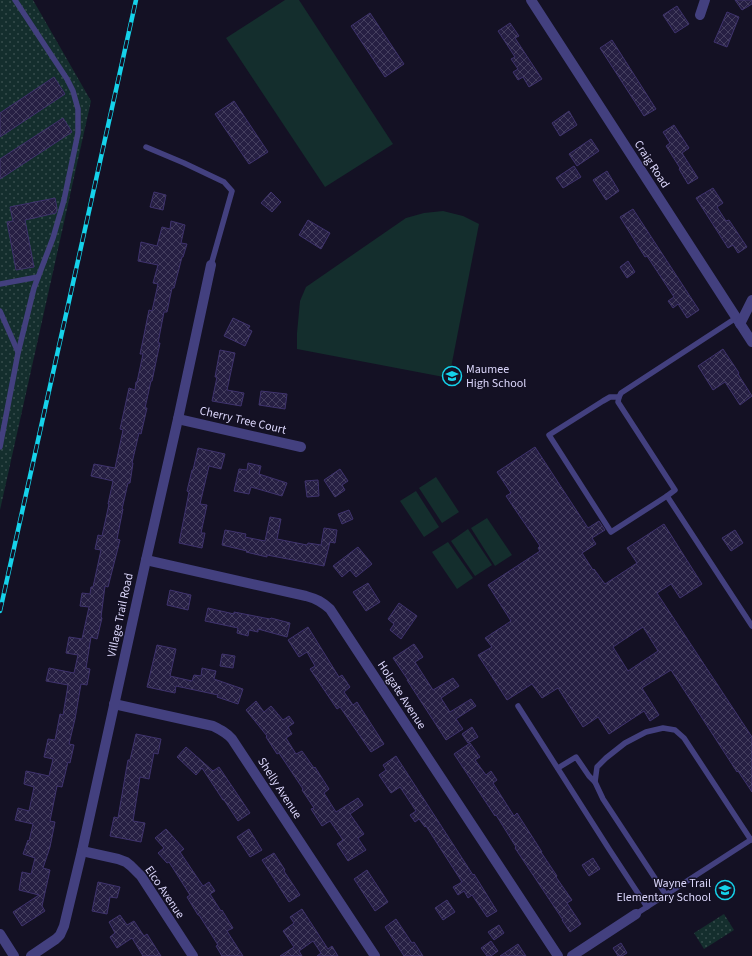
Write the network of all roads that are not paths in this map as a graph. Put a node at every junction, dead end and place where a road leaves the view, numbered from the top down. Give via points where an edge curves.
1 (15, 0) edge
2 (531, 0) edge
3 (705, 0) edge
4 (700, 15) dead end
5 (146, 147) dead end
6 (211, 265) joint
7 (38, 277) junction
8 (0, 284) edge
9 (752, 300) edge
10 (0, 311) edge
11 (738, 321) junction
12 (752, 342) edge
13 (18, 353) junction
14 (619, 397) junction
15 (178, 419) junction
16 (0, 447) edge
17 (301, 447) dead end
18 (667, 496) junction
19 (146, 560) junction
20 (752, 626) edge
21 (114, 704) junction
22 (518, 706) dead end
23 (558, 768) junction
24 (595, 782) junction
25 (751, 840) edge
26 (82, 851) junction
27 (666, 895) junction
28 (647, 907) junction
29 (636, 914) joint
30 (0, 934) edge
31 (14, 956) edge
32 (31, 956) edge
33 (193, 956) edge
34 (375, 956) edge
35 (558, 956) edge
36 (572, 956) edge

1 - 7 lane via 74,91 78,109 78,133 64,200
2 - 11 street, Craig Road
3 - 4 street
5 - 6 lane via 224,182 232,191
6 - 15 street, Village Trail Road
7 - 8 lane
7 - 13 lane
9 - 11 street
10 - 13 lane
11 - 12 street, Craig Road
11 - 14 lane via 621,393
13 - 16 lane
14 - 18 lane via 621,408 675,490
14 - 18 lane via 610,397 549,435 611,532
15 - 17 street, Cherry Tree Court
15 - 19 street, Village Trail Road
18 - 20 lane
19 - 21 street, Village Trail Road
19 - 35 street, Holgate Avenue via 306,596 322,602 330,609
21 - 26 street, Village Trail Road
21 - 34 street, Shelly Avenue via 214,726 229,735
22 - 23 lane
23 - 24 lane via 576,757
23 - 28 lane
24 - 25 lane via 597,767 625,744 646,732 663,728 675,730 684,738
24 - 27 lane via 603,799
25 - 27 lane
26 - 32 street, Village Trail Road via 60,935
26 - 33 street, Elco Avenue via 118,859 131,866 141,876
27 - 28 lane
28 - 29 lane
29 - 36 street
30 - 31 street

